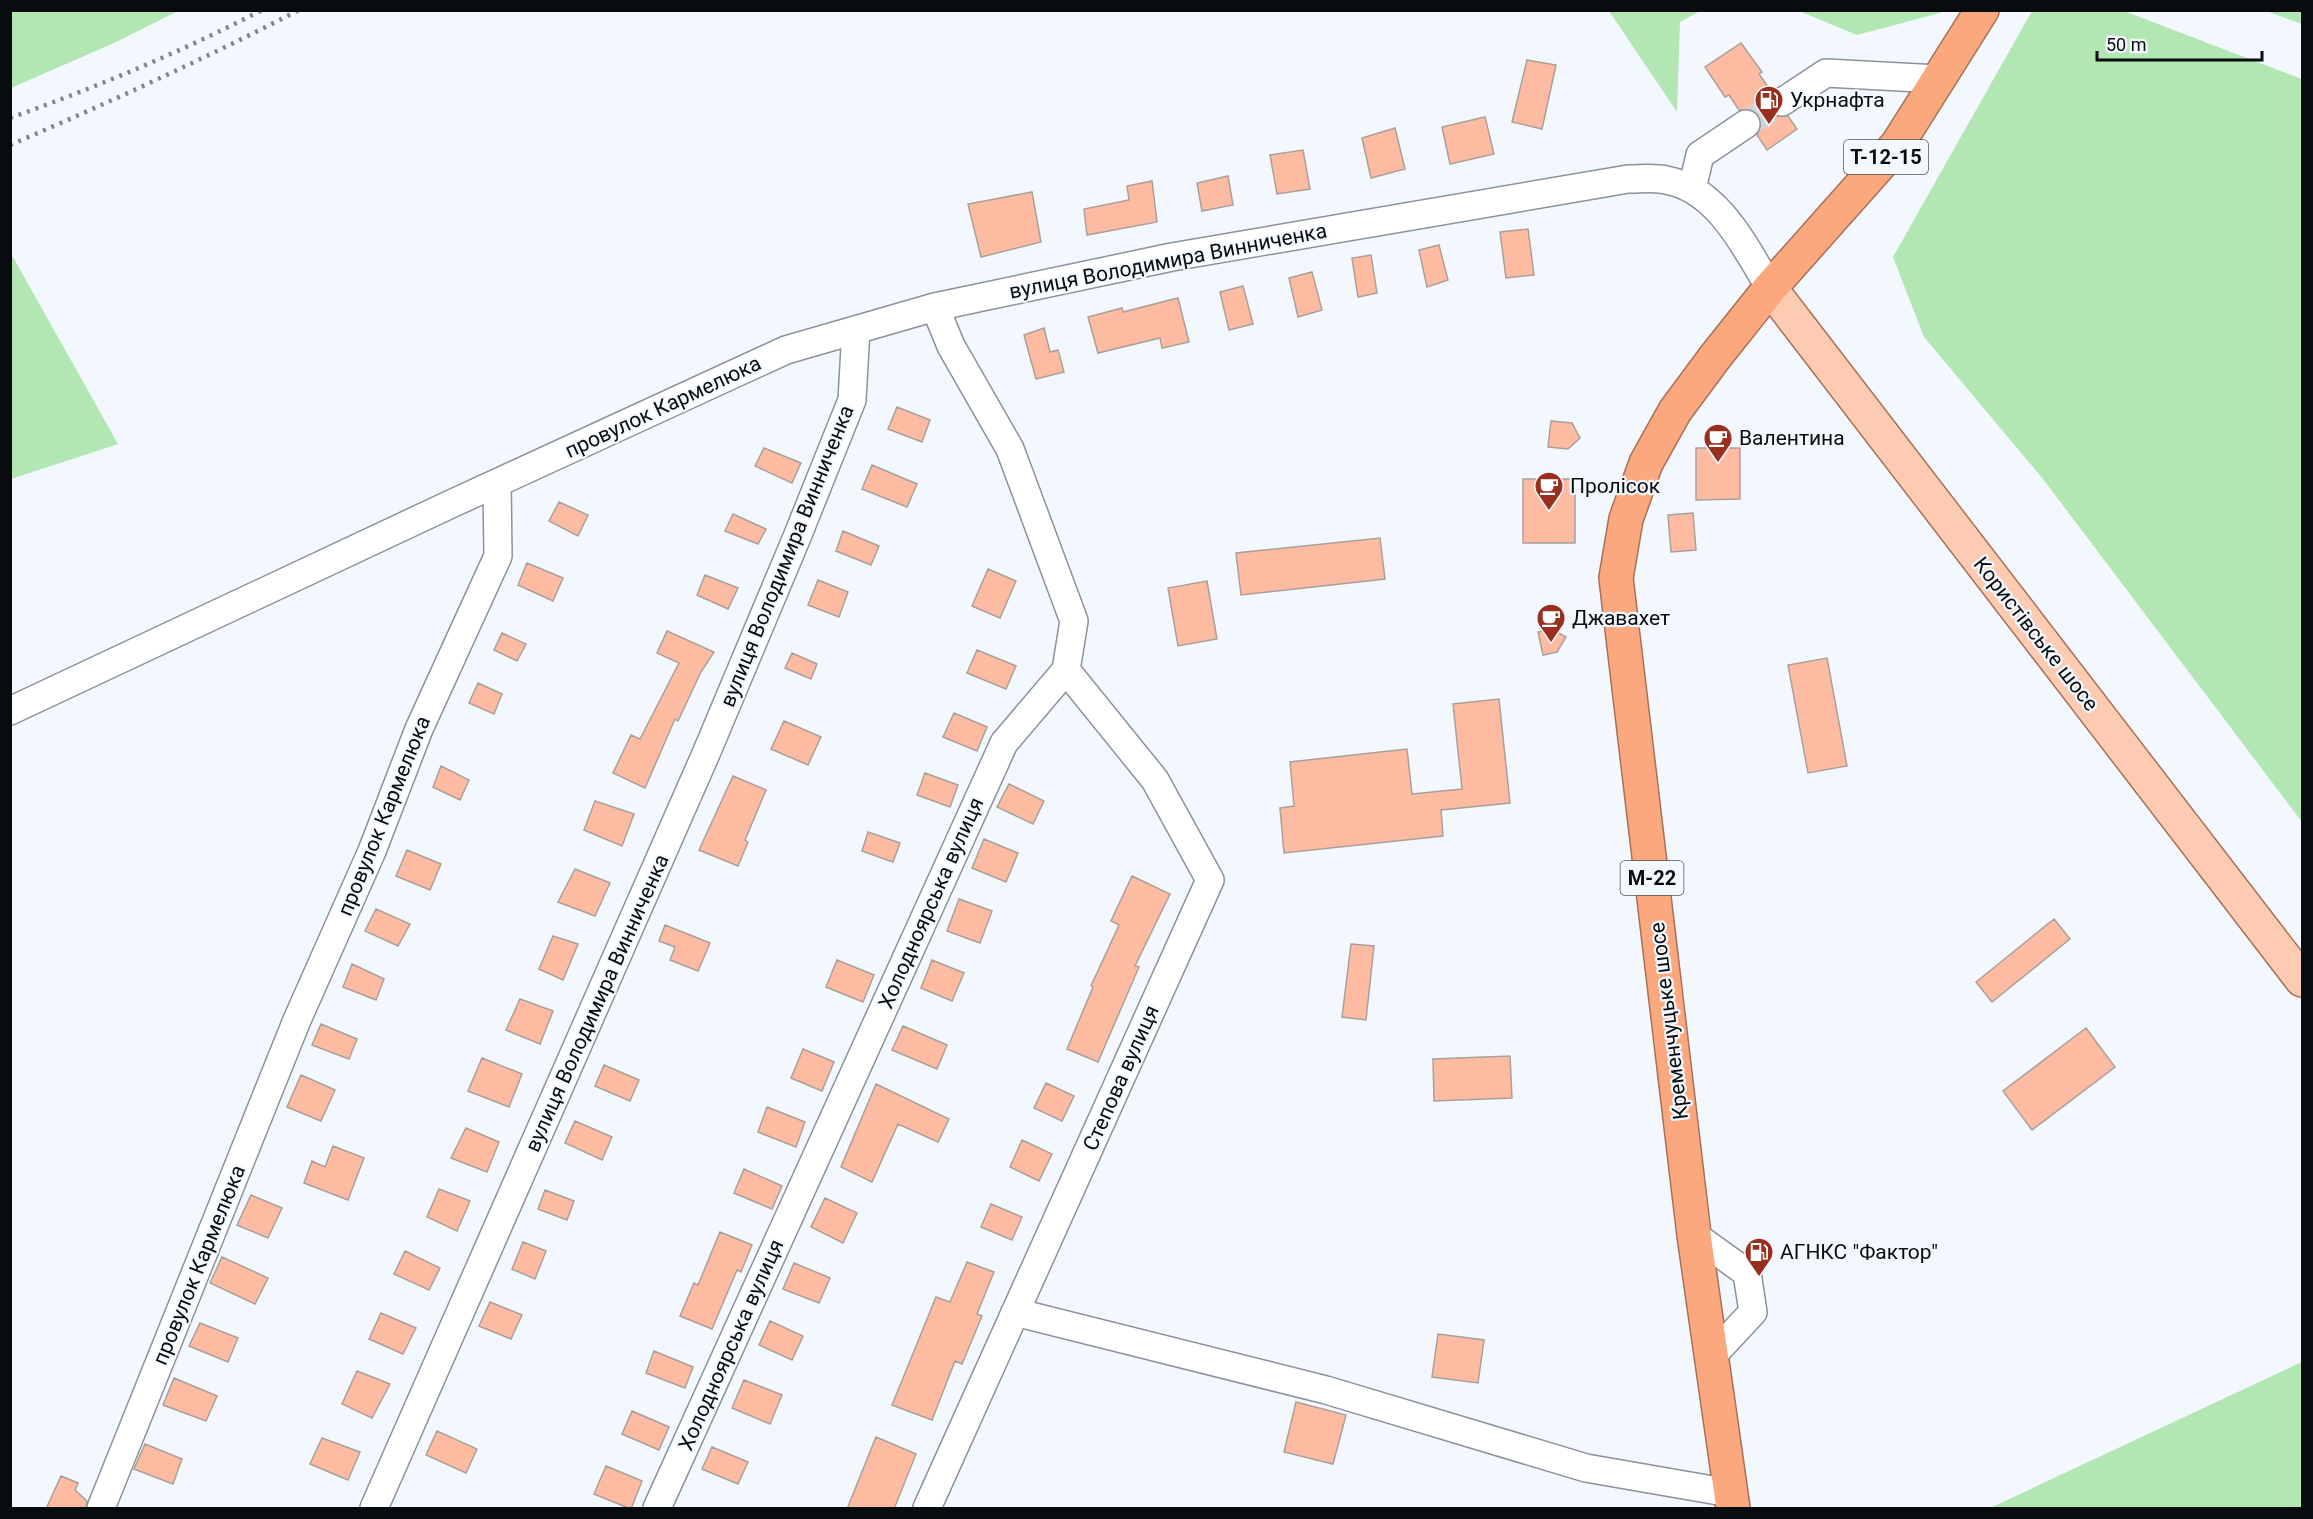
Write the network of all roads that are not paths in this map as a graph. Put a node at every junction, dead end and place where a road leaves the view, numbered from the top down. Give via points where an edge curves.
1 (1982, 10) edge
2 (1938, 79) junction
3 (1782, 102) tunnel mouth
4 (1746, 124) tunnel mouth
5 (1692, 189) junction
6 (1770, 288) junction
7 (935, 307) junction
8 (856, 330) junction
9 (497, 483) junction
10 (1065, 669) junction
11 (10, 711) edge
12 (2302, 980) edge
13 (1695, 1235) junction
14 (1015, 1312) junction
15 (1713, 1355) junction
16 (1732, 1501) edge
17 (101, 1509) edge
18 (374, 1509) edge
19 (657, 1509) edge
20 (927, 1509) edge

1 - 2 highway, Т-12-15
2 - 3 street via 1826,73
2 - 6 highway, Т-12-15 via 1897,145
4 - 5 street via 1700,155
5 - 6 street, вулиця Володимира Винниченка via 1710,202 1741,241
5 - 7 street, вулиця Володимира Винниченка via 1666,180 1628,179 1172,257
6 - 12 main road, Користівське шосе
6 - 13 highway, Кременчуцьке шосе / М-22 via 1676,411 1646,463 1626,519 1616,578
7 - 8 street, вулиця Володимира Винниченка
7 - 10 street, Холодноярська вулиця via 951,346 1010,449 1074,621
8 - 9 street, провулок Кармелюка via 786,350
8 - 18 street, вулиця Володимира Винниченка via 852,400 797,537
9 - 11 street
9 - 17 street, провулок Кармелюка via 498,556 419,729 372,851 297,1020
10 - 14 street, Степова вулиця via 1155,780 1209,880
10 - 19 street, Холодноярська вулиця via 1004,743
13 - 15 highway, Кременчуцьке шосе / М-22
13 - 15 street via 1747,1273 1753,1312
14 - 16 street via 1326,1390 1586,1468
14 - 20 street, Степова вулиця
15 - 16 highway, Кременчуцьке шосе / М-22

